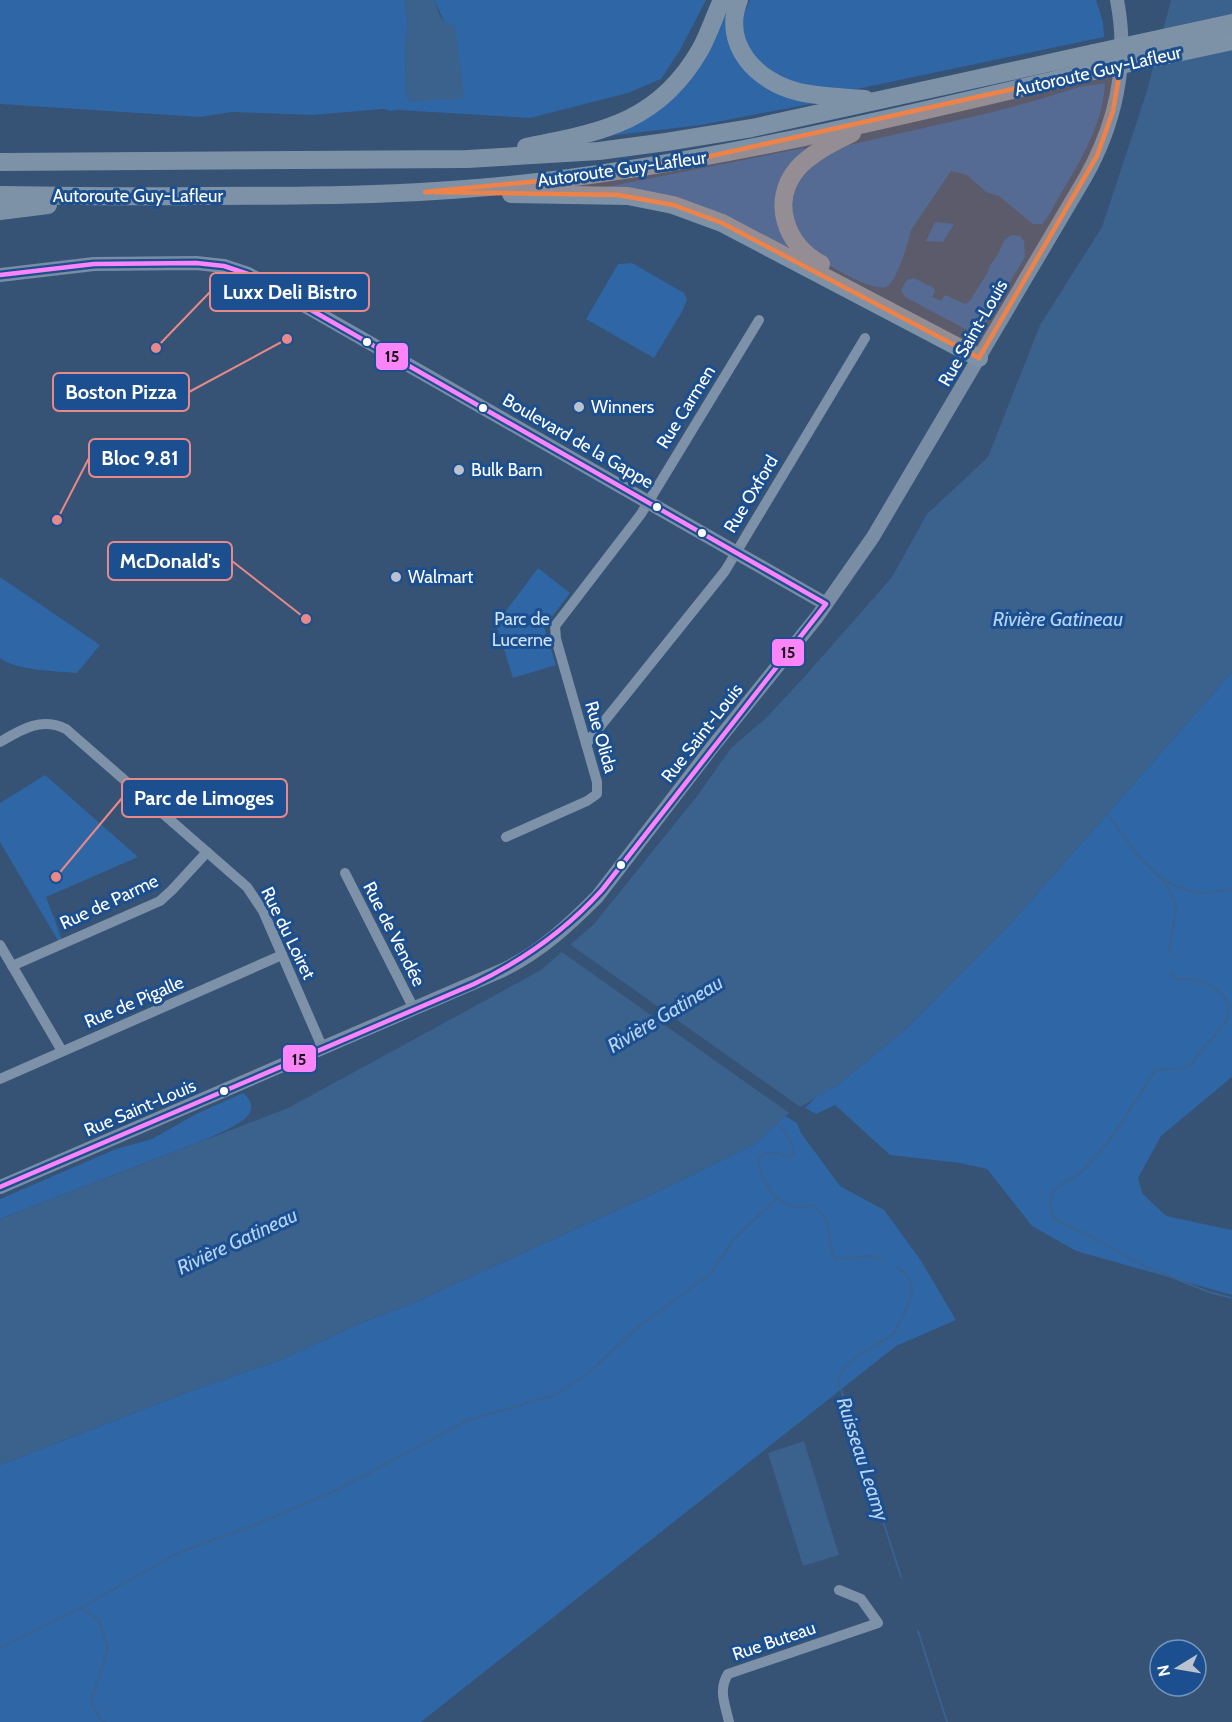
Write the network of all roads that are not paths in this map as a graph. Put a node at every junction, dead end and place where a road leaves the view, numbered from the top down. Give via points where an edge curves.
1 (722, 0) edge
2 (739, 0) edge
3 (1117, 0) edge
4 (1232, 23) edge
5 (1232, 40) edge
6 (1094, 62) junction
7 (882, 101) junction
8 (874, 121) junction
9 (467, 159) junction
10 (0, 162) edge
11 (425, 192) junction
12 (0, 195) edge
13 (109, 198) junction
14 (0, 211) edge
15 (0, 275) edge
16 (759, 320) dead end
17 (865, 338) dead end
18 (982, 352) junction
19 (648, 502) junction
20 (736, 552) junction
21 (840, 584) junction
22 (807, 593) junction
23 (826, 604) junction
24 (555, 626) joint
25 (0, 742) edge
26 (586, 744) junction
27 (506, 837) dead end
28 (207, 852) junction
29 (345, 873) dead end
30 (0, 945) edge
31 (282, 955) junction
32 (12, 966) junction
33 (414, 1009) junction
34 (323, 1049) junction
35 (62, 1051) junction
36 (0, 1079) edge
37 (0, 1187) edge
38 (839, 1590) dead end
39 (729, 1722) edge

1 - 9 highway via 689,67 669,91 642,112 599,132
2 - 7 highway via 735,20 737,42 748,63 762,75 801,93
3 - 18 main road, Rue Saint-Louis via 1122,35 1120,71 1106,133 1091,167
4 - 6 highway, Autoroute Guy-Lafleur, bridge
5 - 6 highway, Autoroute Guy-Lafleur, bridge
6 - 7 highway, Autoroute Guy-Lafleur
6 - 8 highway, Autoroute Guy-Lafleur
7 - 9 highway, Autoroute Guy-Lafleur via 650,145
8 - 11 highway, Autoroute Guy-Lafleur via 650,166
8 - 18 highway via 820,151 794,174 783,206 791,237 813,260
9 - 10 highway, Autoroute Guy-Lafleur
11 - 13 highway, Autoroute Guy-Lafleur
11 - 18 highway via 618,195 672,205 722,223
12 - 13 highway, Autoroute Guy-Lafleur
13 - 14 highway
15 - 19 main road, Boulevard de la Gappe via 124,263 207,263 240,271
16 - 19 street, Rue Carmen
17 - 20 street, Rue Oxford
18 - 21 main road, Rue Saint-Louis via 895,501
19 - 20 main road, Boulevard de la Gappe
19 - 24 street, Rue Carmen
20 - 22 main road, Boulevard de la Gappe
20 - 26 street, Rue Oxford via 715,585
21 - 22 main road
21 - 23 main road, Rue Saint-Louis
22 - 23 main road, Boulevard de la Gappe
23 - 33 main road, Rue Saint-Louis via 615,874 575,919 524,960
24 - 26 street, Rue Olida
25 - 28 street, Rue du Loiret via 34,724 52,723 66,729
26 - 27 street, Rue Olida via 598,787 593,798
28 - 31 street, Rue du Loiret via 252,892
28 - 32 street, Rue de Parme via 160,901
29 - 33 street, Rue de Vendée
30 - 32 street
31 - 34 street, Rue du Loiret
31 - 35 street, Rue de Pigalle
32 - 35 street
33 - 34 main road, Rue Saint-Louis
34 - 37 main road, Rue Saint-Louis
35 - 36 street, Rue de Pigalle
38 - 39 street, Rue Buteau via 861,1599 878,1623 728,1674 722,1695

